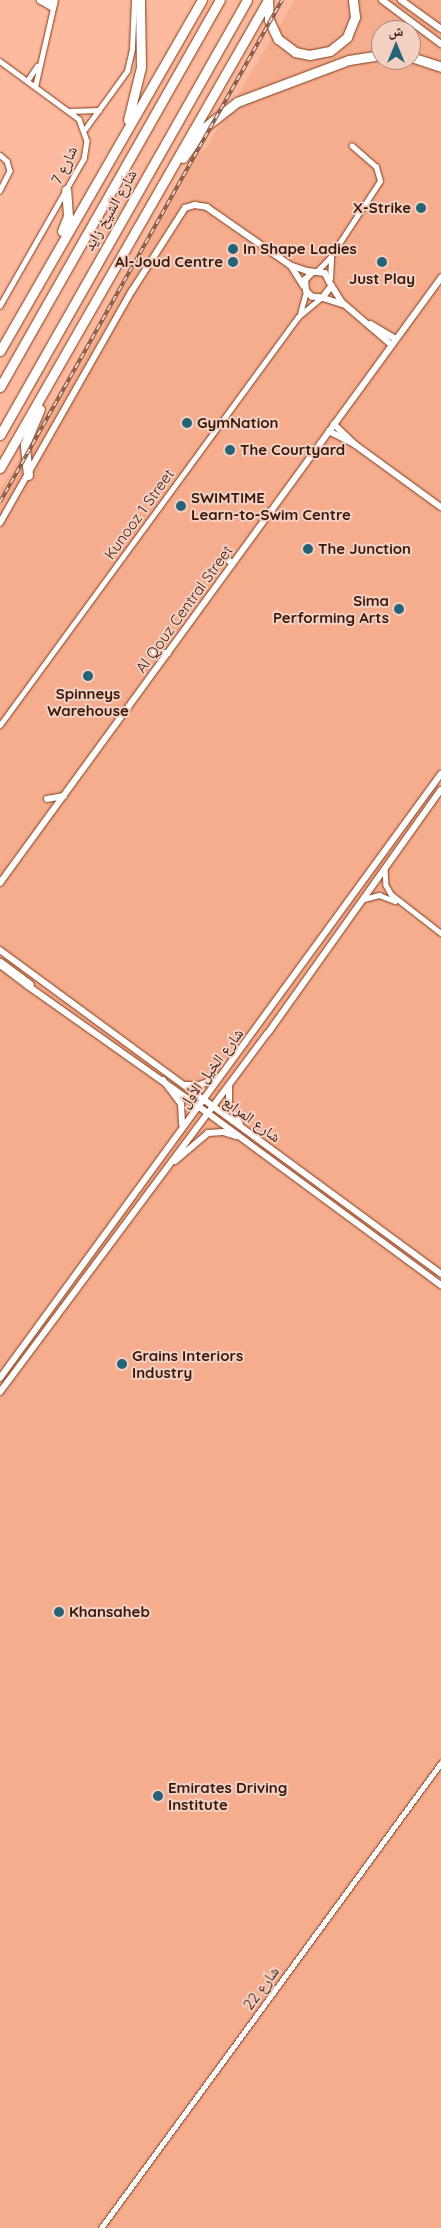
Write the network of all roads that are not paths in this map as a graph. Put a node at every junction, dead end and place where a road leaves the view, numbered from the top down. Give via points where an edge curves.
1 (39, 0) edge
2 (46, 0) edge
3 (134, 0) edge
4 (140, 0) edge
5 (202, 0) edge
6 (220, 0) edge
7 (247, 0) edge
8 (268, 0) edge
9 (353, 0) edge
10 (382, 0) edge
11 (401, 0) edge
12 (54, 4) edge
13 (441, 29) edge
14 (441, 44) edge
15 (371, 57) edge
16 (0, 61) edge
17 (421, 61) edge
18 (40, 62) junction
19 (441, 68) edge
20 (27, 81) junction
21 (35, 87) junction
22 (100, 109) junction
23 (68, 111) junction
24 (85, 129) junction
25 (119, 141) junction
26 (352, 146) dead end
27 (1, 156) edge
28 (66, 190) junction
29 (0, 192) edge
30 (153, 202) junction
31 (332, 254) junction
32 (290, 265) junction
33 (48, 266) junction
34 (314, 272) junction
35 (441, 278) edge
36 (331, 282) junction
37 (305, 289) junction
38 (322, 298) junction
39 (345, 305) junction
40 (0, 306) edge
41 (298, 317) junction
42 (371, 324) junction
43 (396, 339) junction
44 (392, 345) junction
45 (0, 351) edge
46 (61, 362) junction
47 (0, 387) edge
48 (334, 424) junction
49 (329, 431) junction
50 (0, 435) edge
51 (356, 445) junction
52 (0, 468) edge
53 (28, 475) junction
54 (441, 508) edge
55 (0, 523) edge
56 (224, 556) dead end
57 (232, 563) junction
58 (154, 652) dead end
59 (168, 653) junction
60 (0, 725) edge
61 (441, 774) edge
62 (441, 790) edge
63 (64, 796) junction
64 (47, 799) dead end
65 (385, 867) junction
66 (0, 882) edge
67 (362, 900) junction
68 (400, 904) junction
69 (441, 933) edge
70 (0, 950) edge
71 (0, 963) edge
72 (0, 968) edge
73 (29, 985) junction
74 (222, 1076) junction
75 (163, 1080) junction
76 (229, 1084) junction
77 (184, 1085) junction
78 (204, 1099) junction
79 (198, 1106) junction
80 (213, 1106) junction
81 (208, 1113) junction
82 (181, 1127) junction
83 (242, 1127) junction
84 (243, 1138) junction
85 (171, 1162) junction
86 (441, 1274) edge
87 (441, 1285) edge
88 (0, 1378) edge
89 (0, 1392) edge
90 (441, 1763) edge
91 (101, 2228) edge

1 - 12 street
2 - 12 street
3 - 22 street via 129,66
4 - 25 highway via 140,79
5 - 25 highway
6 - 47 highway, شارع الشيخ زايد
7 - 50 highway, شارع الشيخ زايد
8 - 9 highway via 269,20 278,39 289,48 309,55 330,51 347,37 354,18
8 - 30 highway
10 - 14 main road
11 - 13 main road
12 - 18 street
15 - 30 highway via 340,62 228,107 198,134
16 - 20 street, شارع 7
17 - 19 highway
18 - 20 street
18 - 21 street
20 - 21 street, شارع 7
21 - 23 street, شارع 7
22 - 23 street
22 - 24 street
23 - 24 street, شارع 7
24 - 28 street, شارع 7 via 86,153
25 - 33 highway
26 - 31 street via 376,166 380,181
27 - 29 street via 10,171
28 - 33 highway via 67,220
28 - 40 street, شارع 7
30 - 46 highway
31 - 34 street
31 - 36 street
32 - 34 street
32 - 37 street
32 - 53 street via 207,207 195,205 178,215
33 - 45 highway
34 - 36 street via 324,273
34 - 37 street via 307,277
35 - 43 street, Al Qouz Central Street
36 - 38 street
36 - 39 street
37 - 38 street via 312,297
37 - 41 street, Kunooz 1 Street
38 - 39 street
38 - 41 street, Kunooz 1 Street
39 - 42 street
41 - 60 street, Kunooz 1 Street
42 - 43 street
42 - 44 street
43 - 44 street, Al Qouz Central Street
44 - 48 street, Al Qouz Central Street
46 - 52 highway
46 - 53 highway via 26,439
48 - 49 street, Al Qouz Central Street
48 - 51 street
49 - 51 street
49 - 57 street, Al Qouz Central Street
51 - 54 street
53 - 55 street
56 - 57 street
57 - 59 street, Al Qouz Central Street
58 - 59 street
59 - 63 street, Al Qouz Central Street
61 - 74 main road, شارع الخيل الأول
62 - 65 main road, شارع الخيل الأول
63 - 64 street
63 - 66 street, Al Qouz Central Street
65 - 67 main road, شارع الخيل الأول
65 - 68 street via 387,888
67 - 68 street via 383,896
67 - 76 main road, شارع الخيل الأول
68 - 69 street
70 - 77 street, شارع المرابع
71 - 73 highway
72 - 73 street, شارع المرابع
73 - 75 street, شارع المرابع
74 - 77 main road via 200,1085
74 - 78 main road, شارع الخيل الأول
75 - 79 street, شارع المرابع
75 - 82 main road via 181,1104
76 - 80 main road, شارع الخيل الأول
76 - 83 main road via 229,1106
77 - 78 street, شارع المرابع
78 - 79 main road, شارع الخيل الأول
78 - 80 main road, شارع المرابع
79 - 81 main road, شارع المرابع
79 - 82 main road, شارع الخيل الأول
80 - 81 main road, شارع الخيل الأول
80 - 83 main road, شارع المرابع
81 - 84 main road, شارع المرابع
81 - 85 main road, شارع الخيل الأول
82 - 88 main road, شارع الخيل الأول
83 - 86 main road, شارع المرابع
84 - 85 main road via 223,1132 208,1133
84 - 87 main road, شارع المرابع
85 - 89 main road, شارع الخيل الأول
90 - 91 street, شارع 22

